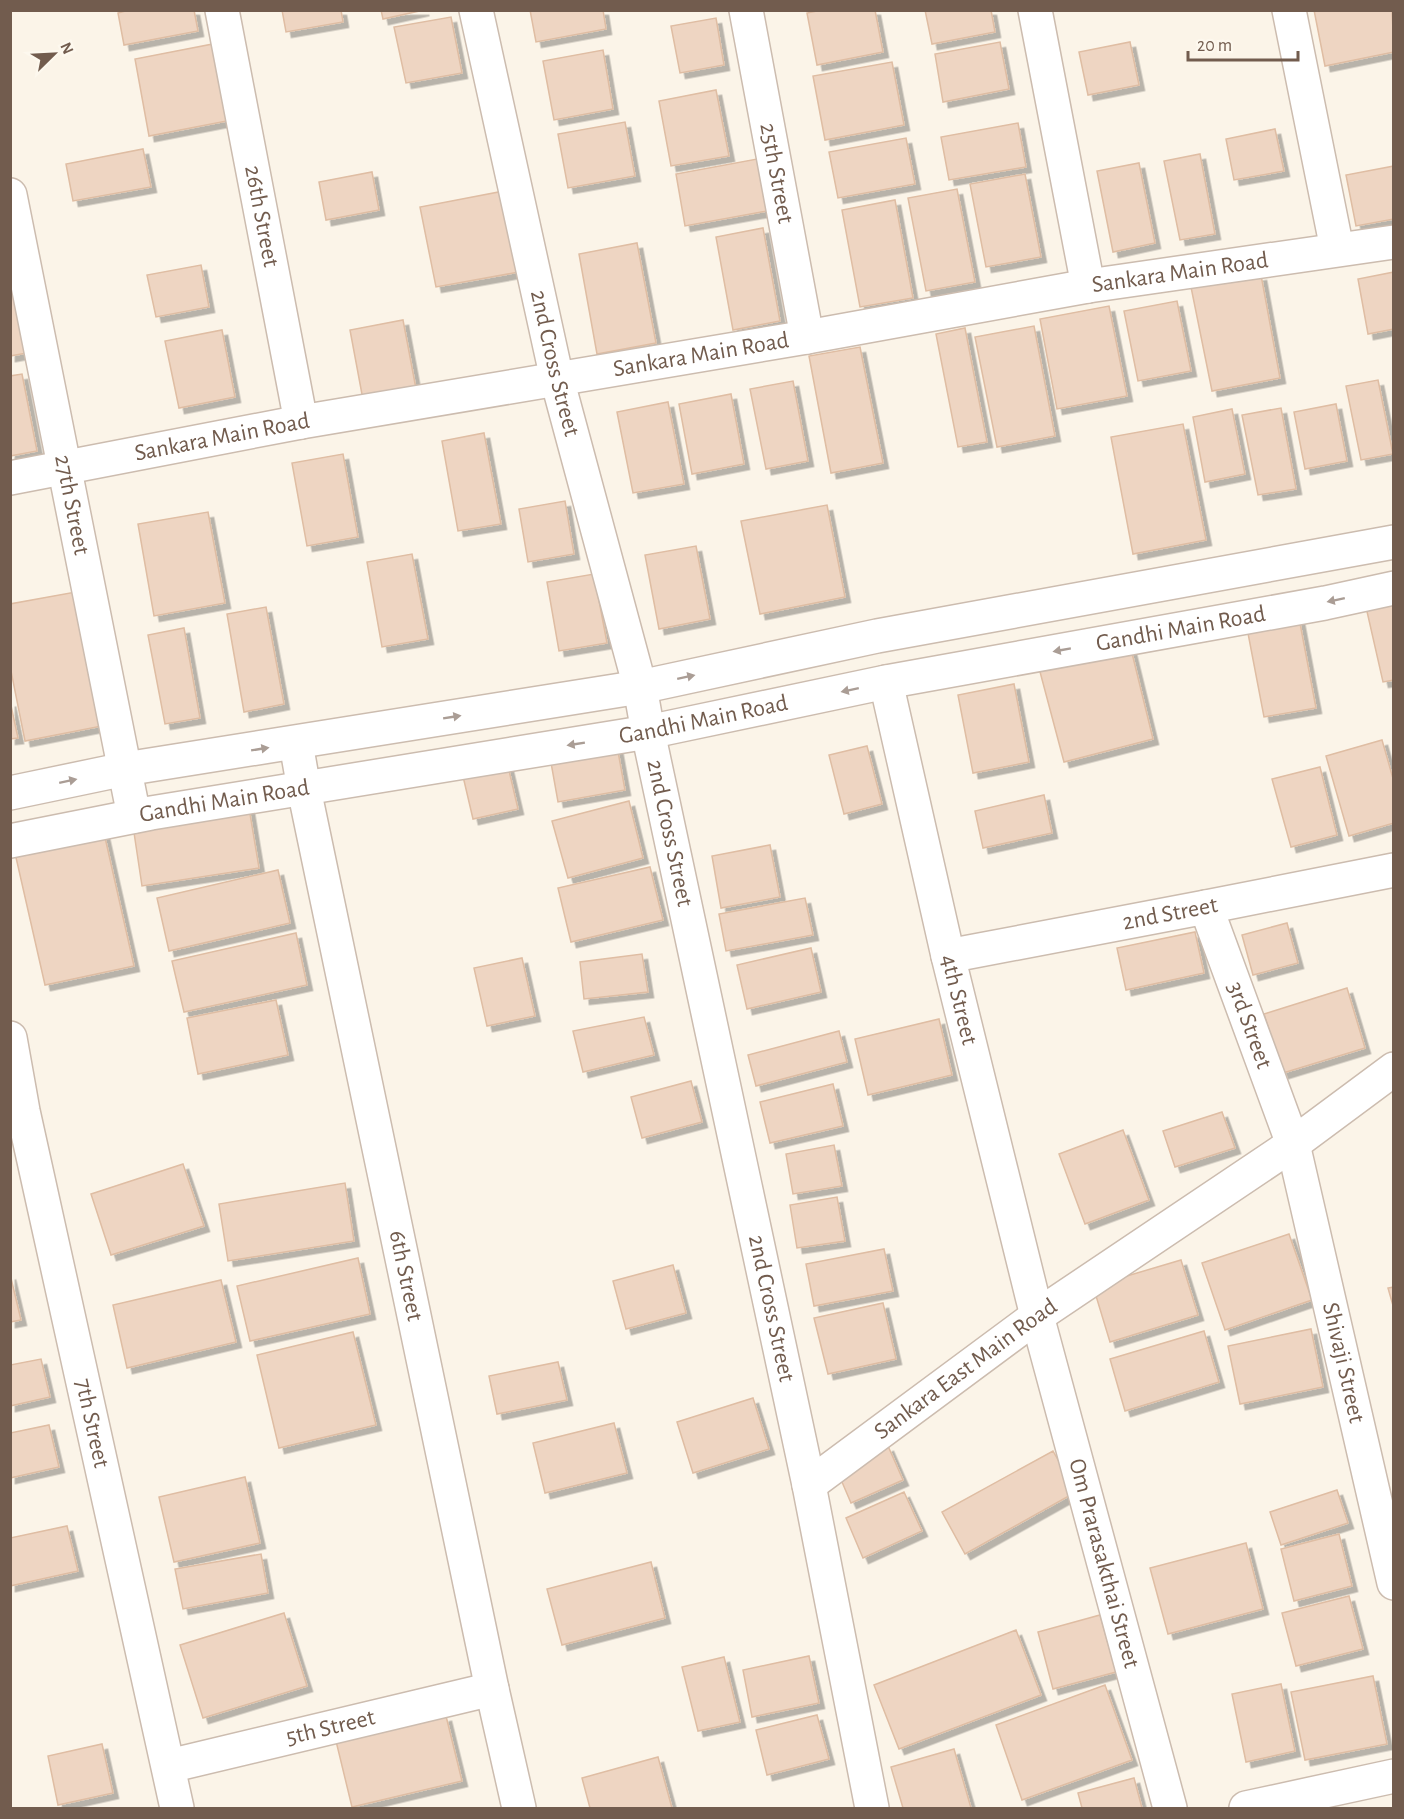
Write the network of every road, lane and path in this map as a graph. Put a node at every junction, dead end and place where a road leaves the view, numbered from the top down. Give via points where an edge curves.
1 (222, 10) edge
2 (476, 10) edge
3 (746, 10) edge
4 (1035, 10) edge
5 (1289, 10) edge
6 (10, 195) edge
7 (1394, 242) edge
8 (16, 247) edge
9 (1336, 249) junction
10 (1088, 286) junction
11 (807, 337) junction
12 (557, 379) junction
13 (301, 422) junction
14 (65, 467) junction
15 (10, 478) edge
16 (1394, 542) edge
17 (1394, 588) edge
18 (886, 682) junction
19 (640, 687) junction
20 (648, 732) junction
21 (296, 743) junction
22 (125, 769) junction
23 (304, 789) junction
24 (10, 794) edge
25 (134, 816) junction
26 (10, 841) edge
27 (1394, 870) edge
28 (1206, 907) junction
29 (948, 956) junction
30 (10, 1038) edge
31 (1394, 1069) edge
32 (17, 1112) edge
33 (1293, 1144) junction
34 (1036, 1316) junction
35 (809, 1485) junction
36 (1394, 1582) edge
37 (492, 1689) junction
38 (169, 1766) junction
39 (1394, 1776) edge
40 (177, 1809) edge
41 (519, 1809) edge
42 (872, 1809) edge
43 (1170, 1809) edge
44 (1246, 1809) edge

1 - 13 street, 26th Street
2 - 12 street, 2nd Cross Street
3 - 11 street, 25th Street
4 - 10 street
5 - 9 street
6 - 8 street, 27th Street
7 - 9 street, Sankara Main Road
8 - 14 street, 27th Street
9 - 10 street, Sankara Main Road
10 - 11 street, Sankara Main Road
11 - 12 street, Sankara Main Road
12 - 13 street, Sankara Main Road
12 - 19 street, 2nd Cross Street
13 - 14 street, Sankara Main Road
14 - 15 street, Sankara Main Road
14 - 22 street, 27th Street
19 -> 16 street, Gandhi Main Road via 877,636
17 -> 18 street, Gandhi Main Road
18 -> 20 street, Gandhi Main Road
18 - 29 street, 4th Street
19 - 20 street, 2nd Cross Street
21 -> 19 street, Gandhi Main Road
20 -> 23 street, Gandhi Main Road
20 - 35 street, 2nd Cross Street
22 -> 21 street, Gandhi Main Road
21 - 23 street, 6th Street
24 -> 22 street, Gandhi Main Road
22 - 25 street, 27th Street
23 - 25 street, Gandhi Main Road
23 - 37 street, 6th Street
25 - 26 street, Gandhi Main Road
27 - 28 street, 2nd Street
28 - 29 street, 2nd Street
28 - 33 street, 3rd Street
29 - 34 street, 4th Street
30 - 32 street, 7th Street
31 - 33 street, Sankara East Main Road
32 - 38 street, 7th Street
33 - 34 street, Sankara East Main Road
33 - 36 street, Shivaji Street
34 - 35 street, Sankara East Main Road
34 - 43 street, Om Prarasakthai Street
35 - 42 street
37 - 38 street, 5th Street
37 - 41 street, 6th Street
38 - 40 street, 7th Street
39 - 44 street

